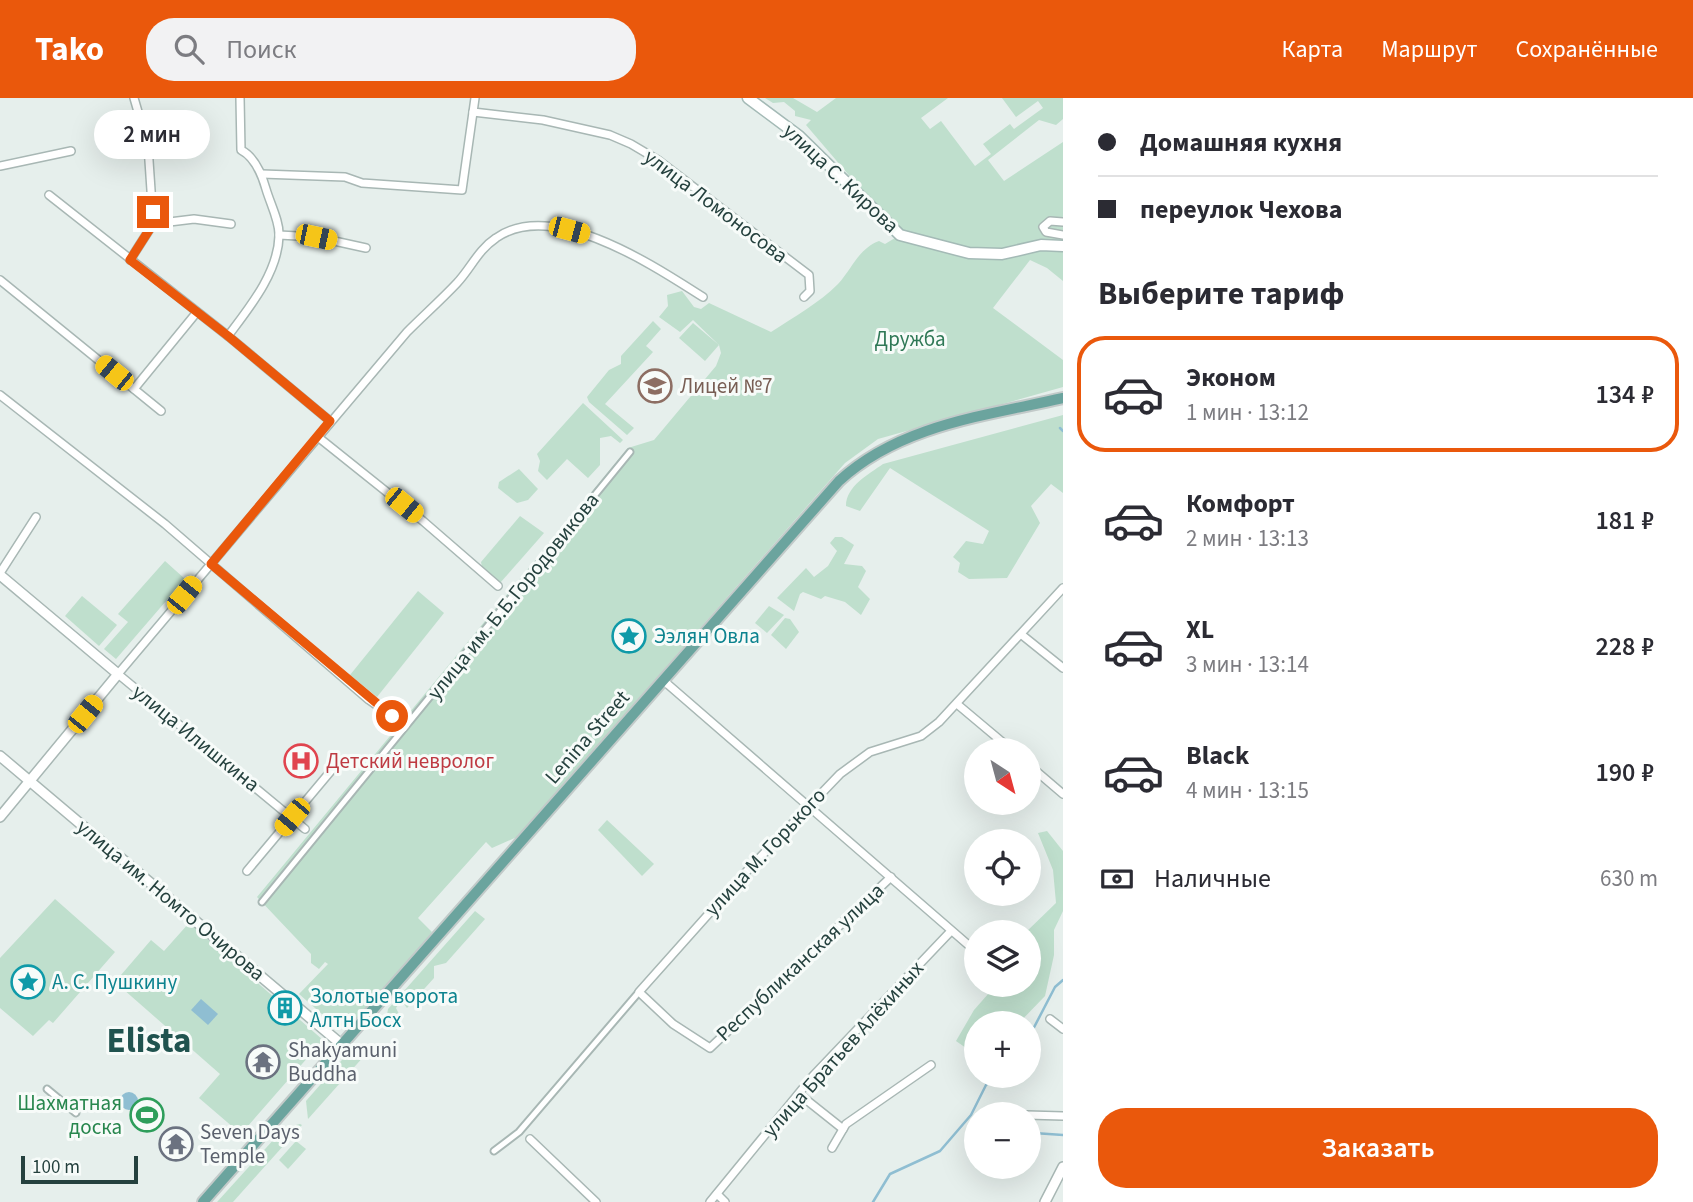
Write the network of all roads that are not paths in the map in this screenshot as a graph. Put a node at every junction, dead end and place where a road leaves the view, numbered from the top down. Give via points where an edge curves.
1 (134, 98) edge
2 (240, 98) edge
3 (475, 98) edge
4 (748, 98) edge
5 (473, 112) junction
6 (71, 151) dead end
7 (0, 166) edge
8 (262, 174) junction
9 (49, 195) dead end
10 (1063, 222) edge
11 (153, 224) junction
12 (231, 225) dead end
13 (279, 235) junction
14 (1063, 235) edge
15 (1063, 246) edge
16 (366, 248) dead end
17 (130, 260) junction
18 (0, 280) edge
19 (703, 297) dead end
20 (804, 297) dead end
21 (197, 312) junction
22 (228, 336) junction
23 (134, 389) junction
24 (0, 395) edge
25 (1063, 398) edge
26 (161, 411) dead end
27 (330, 421) junction
28 (318, 437) junction
29 (630, 452) dead end
30 (36, 517) dead end
31 (211, 564) junction
32 (0, 574) edge
33 (498, 586) dead end
34 (1063, 588) edge
35 (1022, 635) junction
36 (1063, 668) edge
37 (118, 674) junction
38 (664, 681) junction
39 (957, 705) junction
40 (392, 716) dead end
41 (997, 738) edge
42 (0, 756) edge
43 (335, 766) dead end
44 (1041, 775) edge
45 (31, 782) junction
46 (1063, 794) edge
47 (807, 805) junction
48 (0, 817) edge
49 (292, 817) junction
50 (305, 829) dead end
51 (247, 871) dead end
52 (891, 877) junction
53 (262, 902) dead end
54 (951, 931) junction
55 (964, 942) edge
56 (639, 992) junction
57 (1050, 1019) dead end
58 (1062, 1025) edge
59 (341, 1044) junction
60 (931, 1065) dead end
61 (47, 1089) dead end
62 (799, 1094) junction
63 (76, 1113) dead end
64 (1041, 1115) edge
65 (1063, 1116) edge
66 (843, 1129) junction
67 (530, 1139) dead end
68 (832, 1148) dead end
69 (494, 1151) dead end
70 (1063, 1167) edge
71 (717, 1194) junction
72 (203, 1202) edge
73 (596, 1202) edge
74 (710, 1202) edge
75 (725, 1202) edge
76 (1045, 1202) edge

1 - 11 street via 148,146
2 - 8 street via 242,150
3 - 5 street
4 - 15 main road, улица С. Кирова via 808,144 900,235 969,253
5 - 8 street via 462,190 362,183 345,177
5 - 20 street, улица Ломоносова via 543,120 610,135 642,150 809,275 810,291
6 - 7 street
8 - 13 street
9 - 17 street
10 - 14 street via 1050,221 1043,227 1046,232
11 - 12 street via 194,219
11 - 17 street
13 - 16 street
13 - 22 street via 271,269
17 - 21 street
18 - 23 street
19 - 27 street via 597,239 545,226 507,231 488,244
21 - 22 street
21 - 23 street
22 - 27 street
23 - 26 street
24 - 31 street
25 - 38 main road, Lenina Street via 937,427 892,442 862,461 818,503
27 - 28 street
28 - 31 street
28 - 33 street
29 - 53 street, улица им. Б.Б.Городовикова
30 - 32 street
31 - 37 street
31 - 40 street
32 - 37 street
34 - 35 street, улица М. Горького
35 - 36 street
35 - 39 street, улица М. Горького
37 - 45 street
37 - 49 street, улица Илишкина
38 - 47 street
38 - 59 main road, Lenina Street
39 - 41 street
39 - 47 street, улица М. Горького via 921,736 870,752
42 - 45 street, улица им. Номто Очирова
43 - 49 street
44 - 46 street
45 - 48 street
45 - 59 street, улица им. Номто Очирова
47 - 52 street
47 - 56 street, улица М. Горького
49 - 50 street, улица Илишкина
49 - 51 street
52 - 54 street
52 - 56 street, Республиканская улица via 710,1048 673,1024
54 - 55 street
54 - 62 street, улица Братьев Алёхиных
56 - 69 street, улица М. Горького via 519,1132
57 - 58 street
59 - 72 main road, Lenina Street
60 - 66 street
61 - 63 street
62 - 66 street
62 - 71 street, улица Братьев Алёхиных
64 - 65 street
66 - 68 street
67 - 73 street
70 - 76 street
71 - 74 street, улица Братьев Алёхиных
71 - 75 street

